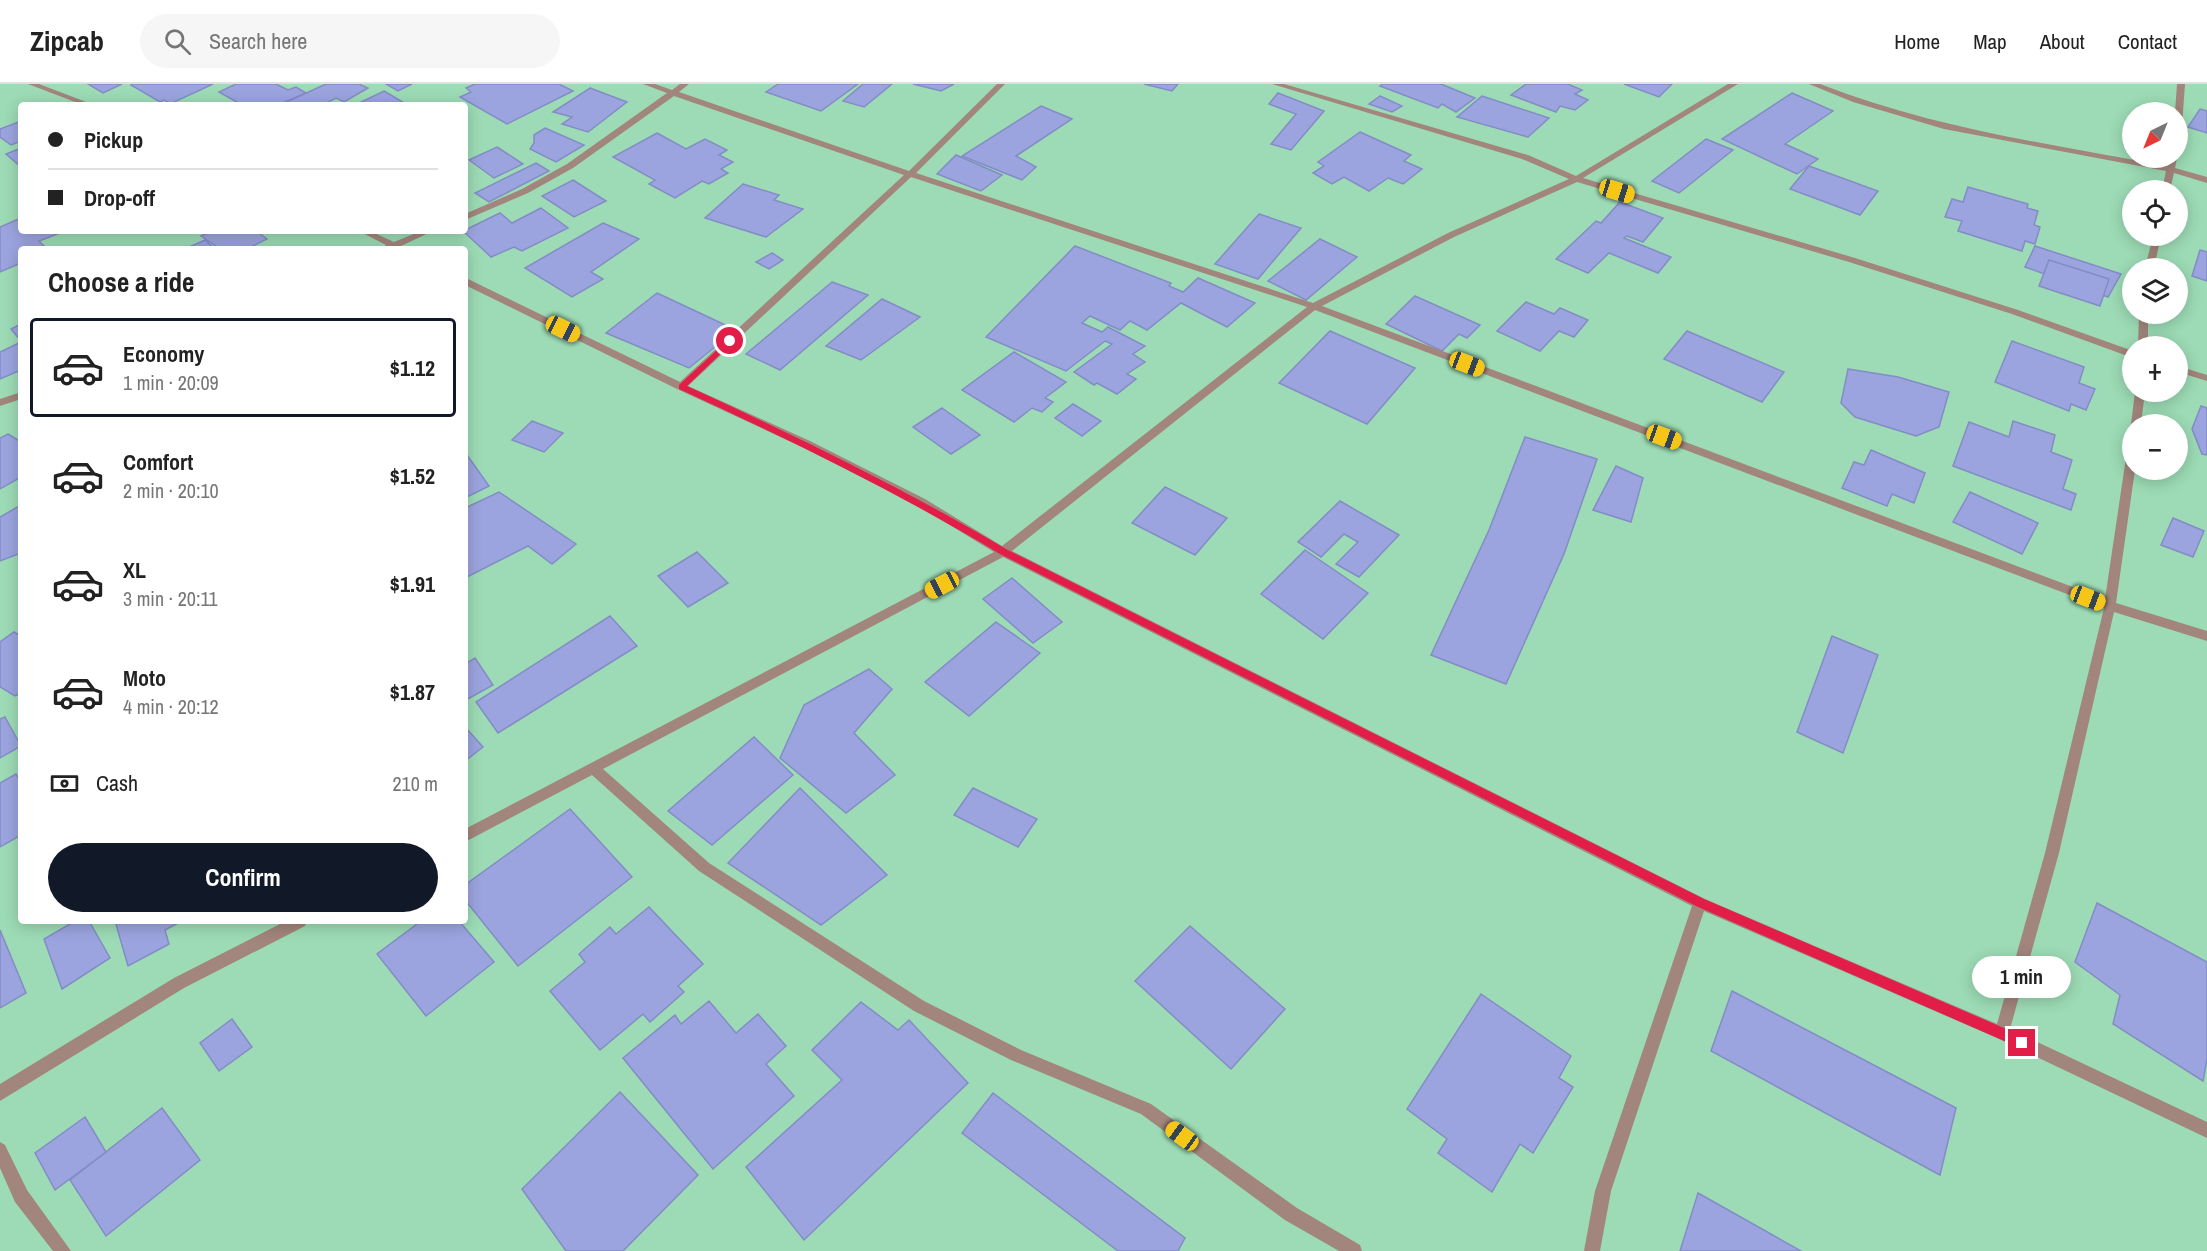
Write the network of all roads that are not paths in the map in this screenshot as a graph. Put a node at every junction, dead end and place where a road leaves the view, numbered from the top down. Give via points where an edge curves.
1 (32, 84) edge
2 (647, 84) edge
3 (684, 84) edge
4 (1001, 84) edge
5 (1276, 84) edge
6 (1734, 84) edge
7 (1813, 84) edge
8 (2181, 84) edge
9 (674, 93) junction
10 (82, 102) edge
11 (2180, 102) edge
12 (2171, 169) junction
13 (910, 174) junction
14 (1576, 179) junction
15 (2168, 180) edge
16 (2207, 180) edge
17 (468, 216) edge
18 (368, 234) edge
19 (423, 234) edge
20 (389, 246) edge
21 (397, 246) edge
22 (468, 281) edge
23 (1314, 306) junction
24 (2122, 351) edge
25 (2188, 372) edge
26 (2207, 378) edge
27 (681, 387) junction
28 (18, 396) edge
29 (0, 403) edge
30 (2128, 480) edge
31 (1003, 552) junction
32 (2110, 606) junction
33 (2207, 636) edge
34 (595, 770) junction
35 (468, 834) edge
36 (1700, 903) junction
37 (294, 924) edge
38 (2002, 1033) junction
39 (0, 1093) edge
40 (2207, 1130) edge
41 (0, 1150) edge
42 (63, 1251) edge
43 (1354, 1251) edge
44 (1592, 1251) edge

1 - 10 street
2 - 9 street
3 - 9 street
4 - 13 street
5 - 14 street via 1526,157
6 - 14 street
7 - 12 street via 1871,106 1941,124
8 - 11 street
9 - 13 street
9 - 17 street via 570,166
12 - 15 street
12 - 16 street
13 - 23 street
13 - 27 street
14 - 23 street via 1451,235
14 - 24 street via 1852,260
18 - 20 street
19 - 21 street
22 - 27 street
23 - 31 street
23 - 32 street
25 - 26 street
27 - 31 street via 910,497
28 - 29 street
30 - 32 street
31 - 34 street
31 - 36 street
32 - 33 street
32 - 38 street via 2052,853
34 - 35 street
34 - 43 street via 704,867 919,1006 1016,1055 1146,1109 1291,1214
36 - 38 street
36 - 44 street via 1603,1191
37 - 39 street via 179,983
38 - 40 street
41 - 42 street via 21,1196

